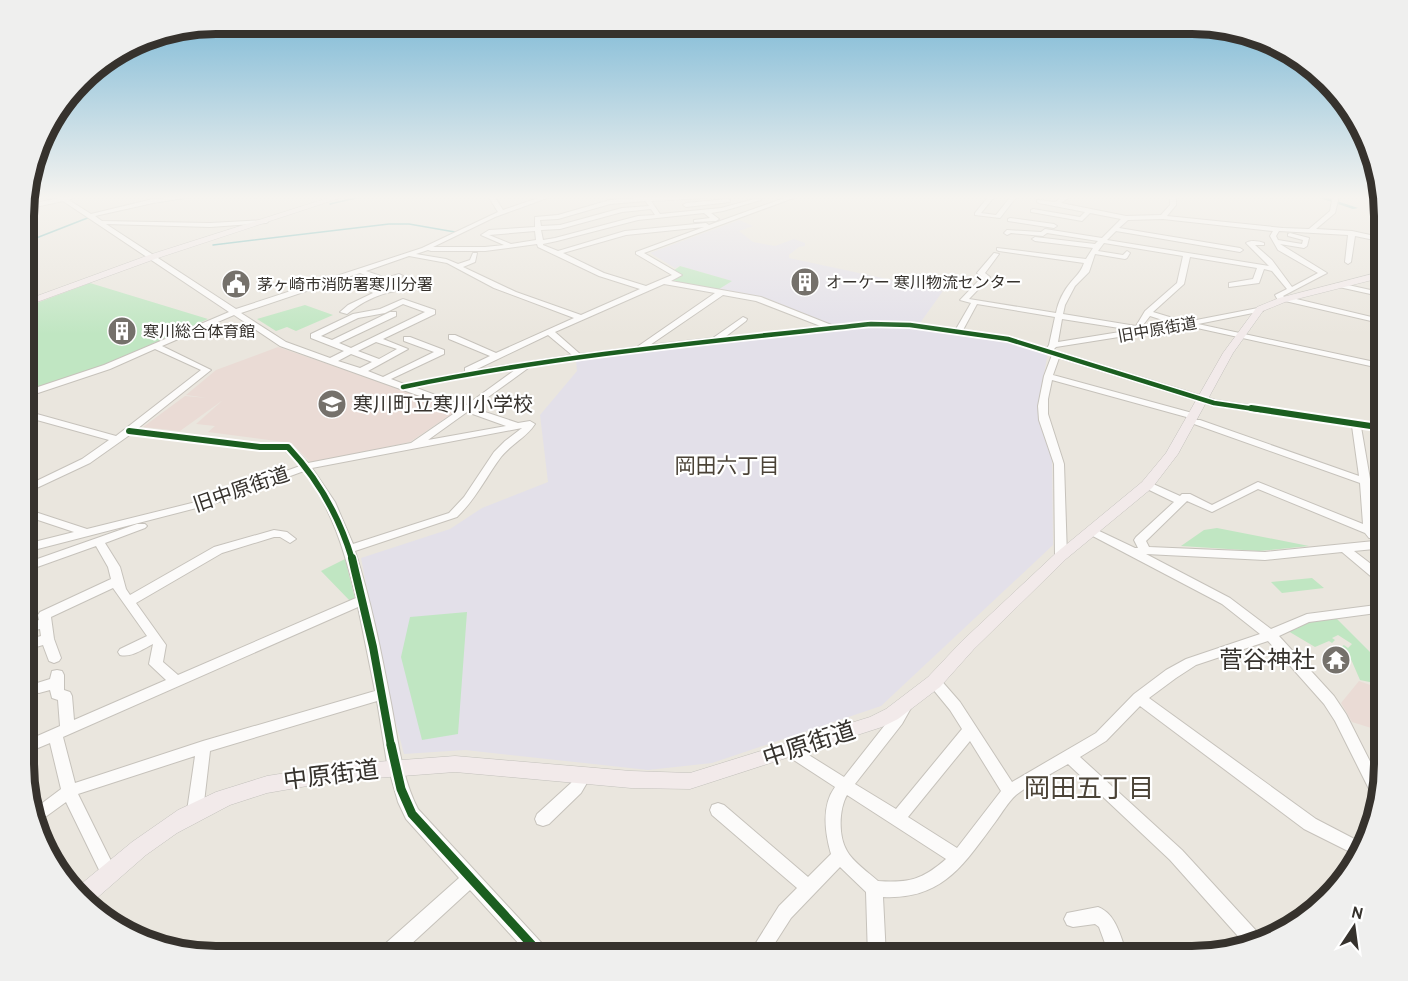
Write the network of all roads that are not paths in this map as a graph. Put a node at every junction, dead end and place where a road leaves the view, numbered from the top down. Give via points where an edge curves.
1 (131, 242) edge
2 (198, 242) edge
3 (439, 242) edge
4 (502, 242) edge
5 (539, 242) joint
6 (595, 242) edge
7 (673, 242) edge
8 (1102, 242) edge
9 (1105, 242) edge
10 (1113, 242) edge
11 (1127, 242) edge
12 (1280, 242) edge
13 (1351, 242) edge
14 (1262, 244) dead end
15 (511, 245) junction
16 (424, 249) junction
17 (1240, 250) dead end
18 (557, 253) junction
19 (408, 254) junction
20 (475, 254) dead end
21 (1187, 255) junction
22 (152, 256) junction
23 (1266, 256) junction
24 (1299, 256) junction
25 (1125, 257) dead end
26 (1088, 261) junction
27 (1348, 262) dead end
28 (456, 267) junction
29 (1261, 267) junction
30 (1274, 269) junction
31 (359, 270) junction
32 (399, 276) dead end
33 (1373, 277) edge
34 (386, 281) junction
35 (665, 282) junction
36 (420, 285) dead end
37 (1232, 285) dead end
38 (1342, 285) junction
39 (648, 290) junction
40 (1373, 292) edge
41 (380, 293) junction
42 (721, 293) junction
43 (1287, 296) junction
44 (34, 300) edge
45 (975, 302) junction
46 (1260, 309) junction
47 (382, 310) junction
48 (235, 312) junction
49 (344, 312) dead end
50 (1148, 313) junction
51 (393, 314) junction
52 (1058, 315) junction
53 (582, 318) junction
54 (742, 319) dead end
55 (1373, 319) edge
56 (412, 322) junction
57 (1187, 324) junction
58 (834, 328) junction
59 (959, 331) junction
60 (1146, 331) junction
61 (550, 332) junction
62 (1240, 336) junction
63 (452, 337) dead end
64 (376, 339) junction
65 (407, 339) dead end
66 (715, 341) junction
67 (332, 343) junction
68 (155, 346) junction
69 (638, 350) junction
70 (1053, 350) junction
71 (352, 351) junction
72 (496, 356) junction
73 (578, 356) junction
74 (330, 361) junction
75 (379, 362) junction
76 (528, 365) junction
77 (1373, 365) edge
78 (360, 372) junction
79 (461, 375) junction
80 (1048, 376) junction
81 (383, 380) junction
82 (403, 387) junction
83 (34, 391) edge
84 (1202, 400) junction
85 (466, 409) junction
86 (34, 416) edge
87 (1195, 419) junction
88 (1356, 424) junction
89 (516, 426) junction
90 (1373, 426) edge
91 (129, 431) junction
92 (116, 439) junction
93 (415, 444) junction
94 (308, 466) junction
95 (1365, 481) junction
96 (1373, 483) edge
97 (1147, 485) junction
98 (34, 486) edge
99 (1181, 501) junction
100 (35, 515) edge
101 (157, 518) junction
102 (1091, 531) junction
103 (1369, 531) junction
104 (87, 533) junction
105 (1373, 535) edge
106 (290, 539) dead end
107 (98, 541) junction
108 (1373, 545) edge
109 (35, 546) edge
110 (351, 548) junction
111 (1344, 548) junction
112 (1139, 551) junction
113 (1061, 556) junction
114 (35, 564) edge
115 (1373, 572) edge
116 (118, 581) junction
117 (363, 600) junction
118 (129, 601) junction
119 (1373, 609) edge
120 (45, 623) junction
121 (35, 626) edge
122 (1270, 635) junction
123 (155, 638) junction
124 (48, 639) junction
125 (35, 643) edge
126 (125, 652) dead end
127 (54, 658) dead end
128 (177, 682) junction
129 (934, 682) junction
130 (39, 688) dead end
131 (382, 694) junction
132 (1139, 698) junction
133 (905, 705) junction
134 (971, 729) junction
135 (61, 731) junction
136 (35, 743) edge
137 (203, 747) junction
138 (790, 751) junction
139 (1069, 756) junction
140 (395, 767) junction
141 (583, 776) junction
142 (1373, 781) edge
143 (845, 786) junction
144 (69, 791) junction
145 (1010, 791) junction
146 (718, 810) dead end
147 (41, 812) edge
148 (195, 812) junction
149 (543, 819) dead end
150 (897, 819) junction
151 (1354, 846) edge
152 (840, 856) junction
153 (959, 858) junction
154 (110, 873) junction
155 (471, 878) junction
156 (808, 887) junction
157 (874, 889) junction
158 (87, 892) edge
159 (1073, 919) dead end
160 (1250, 936) edge
161 (395, 946) edge
162 (533, 946) edge
163 (763, 946) edge
164 (877, 946) edge
165 (1115, 946) edge

1 - 22 street
2 - 22 main road
3 - 16 street
4 - 15 street
5 - 15 street
5 - 18 street
6 - 18 street
7 - 35 street via 638,254 678,275
8 - 26 street
9 - 25 street
10 - 21 street
11 - 17 street
12 - 24 street via 1286,254
13 - 27 street
14 - 23 street via 1249,243
15 - 16 street
16 - 19 street
18 - 39 street via 618,282
19 - 28 street
19 - 31 street
20 - 28 street via 473,261
21 - 29 street
21 - 50 street via 1180,284
22 - 44 main road
22 - 48 street
23 - 24 street
23 - 30 street
24 - 43 street via 1323,273
26 - 45 street via 998,251 981,273 986,277 964,300
26 - 52 street via 1085,272 1060,305
28 - 53 street
29 - 30 street
29 - 37 street via 1254,277 1256,281
30 - 43 street
31 - 34 street
31 - 48 street
32 - 34 street
33 - 38 main road
34 - 41 street via 368,288
35 - 39 street
35 - 42 street
36 - 41 street via 406,283
38 - 40 street
38 - 43 main road
39 - 53 street
41 - 49 street
42 - 58 street via 758,299
42 - 69 street
43 - 46 main road
43 - 55 street
45 - 52 street
45 - 59 street
46 - 57 street, 旧中原街道
46 - 62 main road, 中原街道
47 - 51 street
47 - 56 street via 403,301 432,312
47 - 67 street via 356,316 314,336
48 - 68 street
48 - 74 street via 283,344
50 - 57 street
50 - 60 street via 1139,325
51 - 56 street
51 - 67 street
52 - 60 street
52 - 70 street
53 - 61 street
54 - 66 street
56 - 64 street
57 - 60 street, 旧中原街道
57 - 62 street
58 - 59 street via 885,323
58 - 66 street
59 - 70 street
60 - 70 street, 旧中原街道
61 - 72 street
61 - 73 street
62 - 77 street
62 - 84 main road, 中原街道
63 - 72 street
64 - 71 street
64 - 75 street via 404,349
65 - 81 street via 441,352
66 - 69 street
67 - 71 street
68 - 83 street
68 - 91 street via 207,370
69 - 73 street
70 - 80 street
70 - 84 street
71 - 74 street
71 - 75 street
72 - 79 street
73 - 76 street
74 - 78 street
75 - 78 street
76 - 79 street
76 - 85 street
78 - 81 street
79 - 82 street
80 - 87 street
80 - 113 street via 1043,415 1059,464
81 - 82 street
82 - 85 street
84 - 87 main road, 中原街道
84 - 88 street
85 - 89 street
85 - 93 street
86 - 92 street
87 - 95 street
87 - 97 main road, 中原街道
88 - 90 street
88 - 95 street
89 - 93 street, 旧中原街道
89 - 110 street, 旧中原街道 via 530,424 504,447 453,515
91 - 92 street
91 - 94 street via 288,447
92 - 98 street via 86,461
93 - 94 street, 旧中原街道
94 - 101 street, 旧中原街道
94 - 110 street
95 - 96 street
95 - 103 street
97 - 99 street
97 - 102 main road, 中原街道
99 - 103 street via 1186,496 1212,509 1258,485
99 - 112 street via 1140,540
100 - 104 street
101 - 104 street
101 - 107 street
102 - 112 street
102 - 113 main road, 中原街道
103 - 105 street
104 - 109 street
106 - 118 street via 274,533 218,550
107 - 114 street
107 - 116 street
108 - 111 street
110 - 117 street
111 - 112 street via 1265,556
111 - 115 street
112 - 122 street via 1226,601
113 - 129 main road, 中原街道
116 - 118 street
116 - 120 street via 44,615
117 - 128 street
117 - 131 street
118 - 123 street
119 - 122 street via 1307,618
120 - 121 street
120 - 124 street
122 - 132 street via 1191,662
122 - 142 street via 1329,700
123 - 126 street
123 - 128 street via 160,645 156,664
124 - 125 street
124 - 127 street
128 - 135 street
129 - 133 main road, 中原街道
129 - 134 street
130 - 135 street via 57,679 57,694 70,694
131 - 137 street
131 - 140 street
132 - 139 street via 1101,737
132 - 151 street via 1310,824
133 - 138 main road, 中原街道 via 876,722
133 - 143 street
134 - 145 street
134 - 150 street
135 - 136 street
135 - 144 street
137 - 144 street
137 - 148 street
138 - 141 main road, 中原街道 via 690,781
138 - 143 street
139 - 145 street
139 - 160 street via 1176,855
140 - 141 main road, 中原街道 via 454,764
140 - 148 main road, 中原街道 via 272,782
140 - 155 street via 404,801 412,814
141 - 149 street via 576,788
143 - 150 street
143 - 152 street via 838,795 833,819
144 - 147 street
144 - 154 street
145 - 153 street
146 - 156 street
148 - 154 main road, 中原街道 via 150,840
150 - 153 street
152 - 156 street
152 - 157 street
153 - 157 street via 920,886
154 - 158 main road, 中原街道
155 - 161 street
155 - 162 street
156 - 163 street via 785,912
157 - 164 street
159 - 165 street via 1098,915 1106,922

